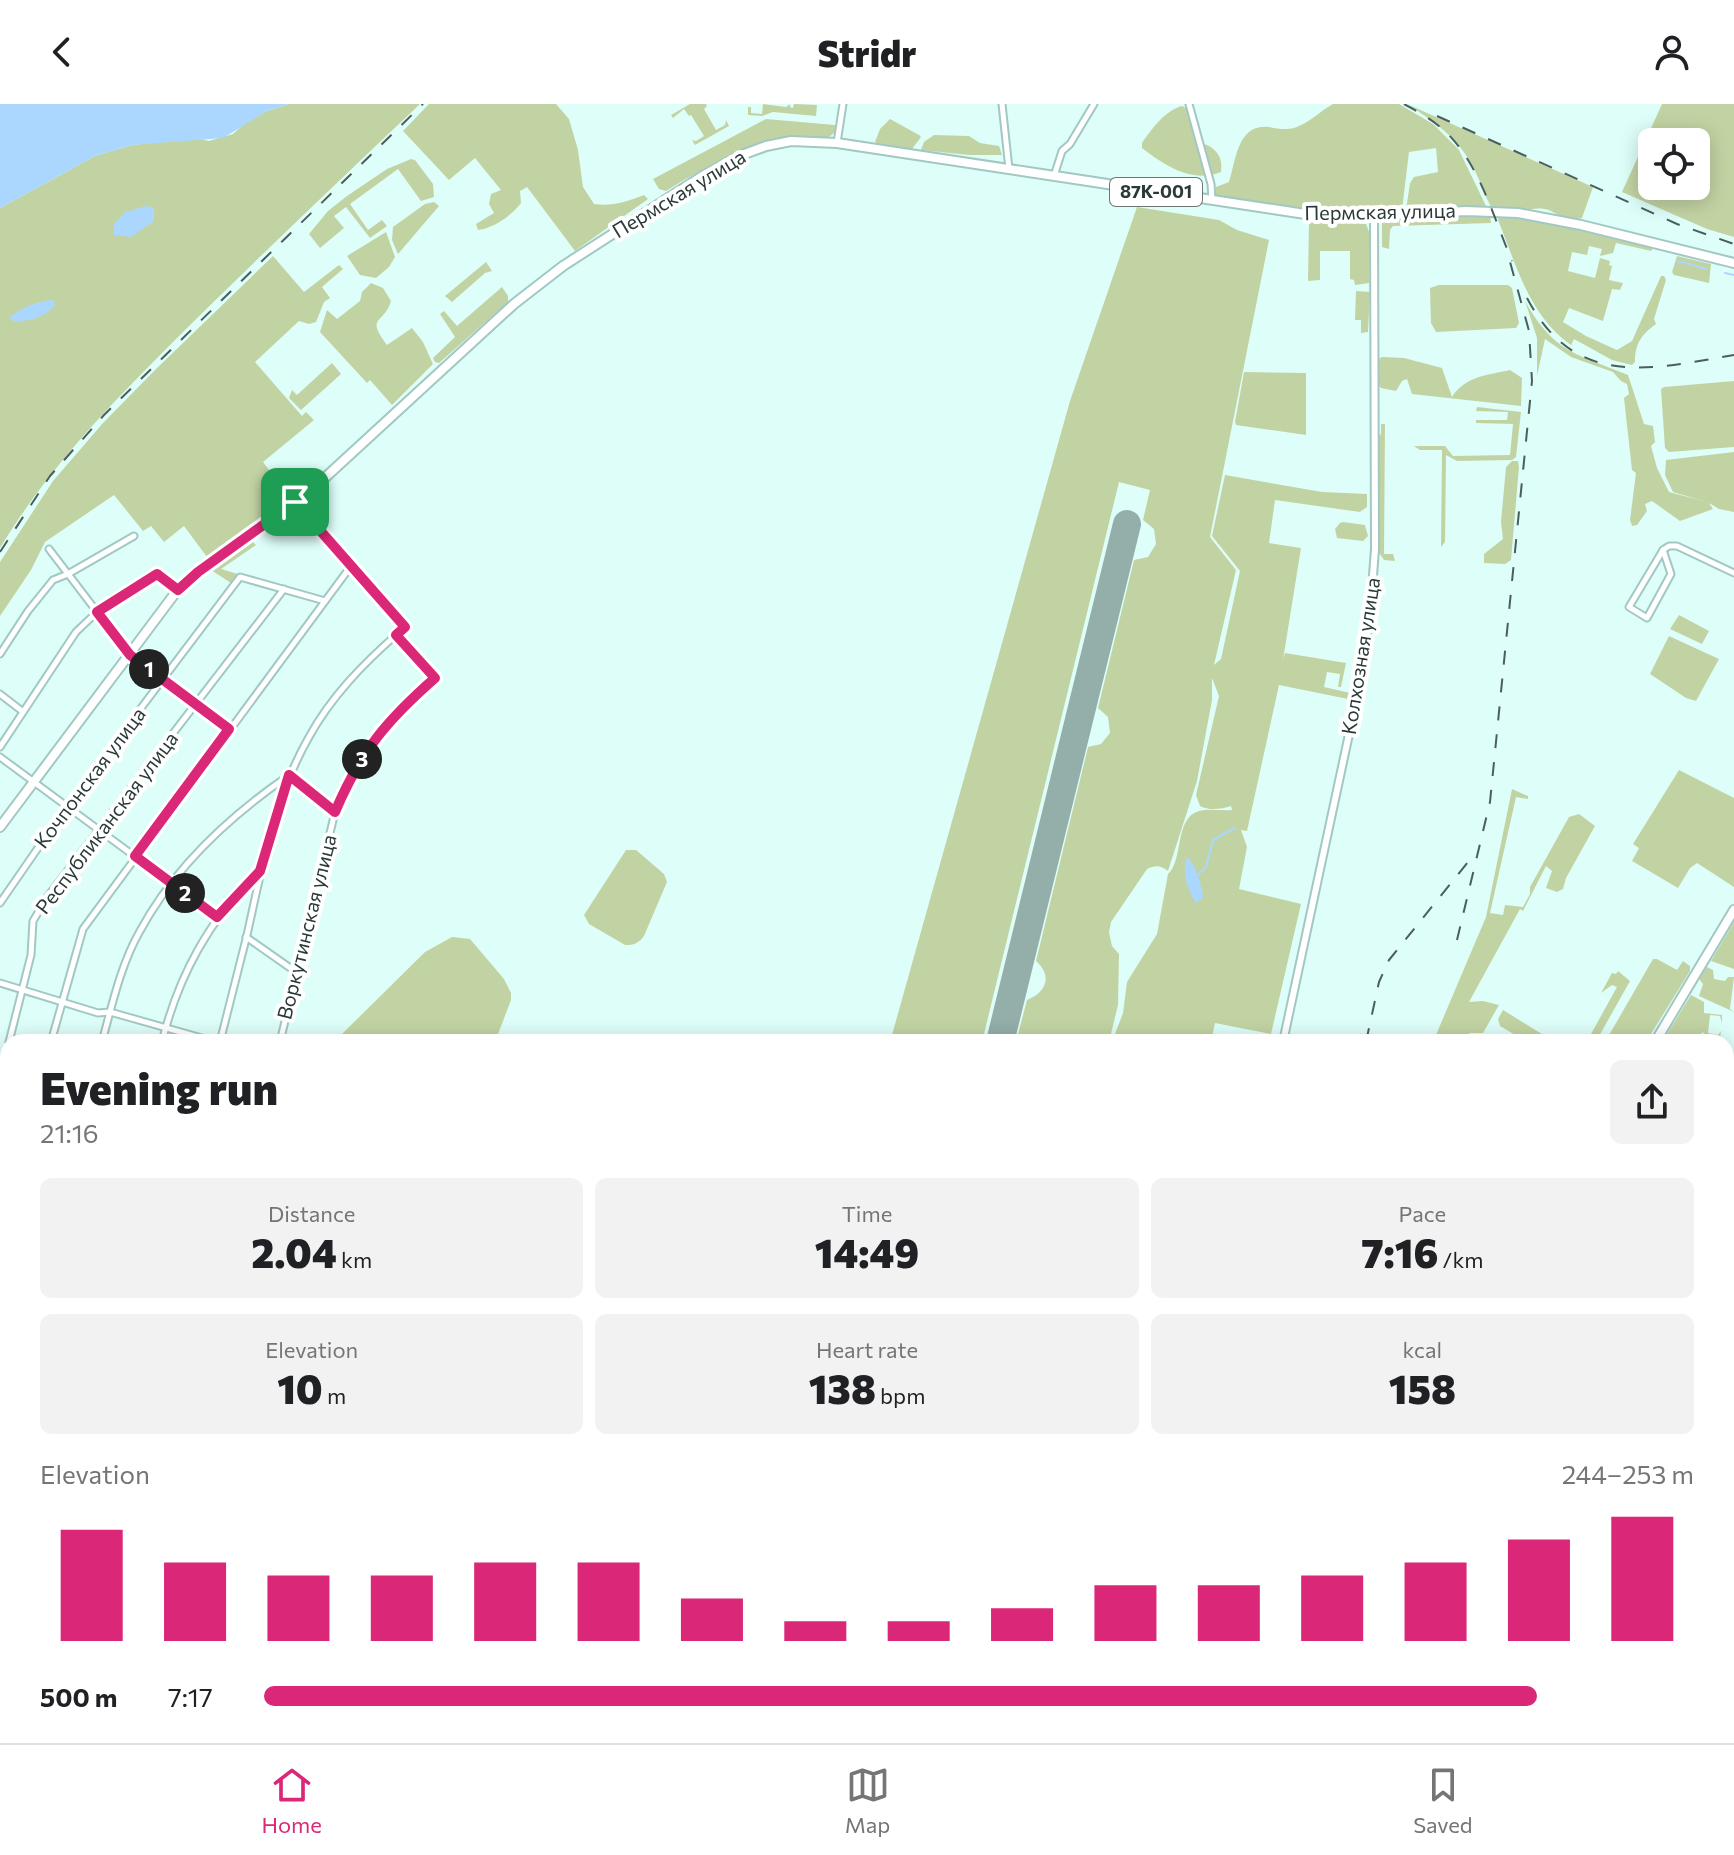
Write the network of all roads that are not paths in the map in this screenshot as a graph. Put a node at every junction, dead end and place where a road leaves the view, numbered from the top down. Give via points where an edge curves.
1 (843, 104) edge
2 (1002, 104) edge
3 (1094, 104) edge
4 (1189, 104) edge
5 (837, 143) junction
6 (1009, 169) junction
7 (1054, 177) junction
8 (1212, 201) junction
9 (1374, 216) junction
10 (1734, 263) edge
11 (295, 502) junction
12 (134, 536) dead end
13 (49, 549) dead end
14 (1663, 550) junction
15 (351, 566) junction
16 (1734, 573) edge
17 (68, 574) junction
18 (284, 589) junction
19 (178, 590) junction
20 (325, 601) junction
21 (97, 612) junction
22 (396, 635) junction
23 (0, 654) edge
24 (130, 655) junction
25 (163, 679) junction
26 (0, 694) edge
27 (196, 704) junction
28 (22, 711) junction
29 (229, 729) junction
30 (0, 747) edge
31 (0, 757) edge
32 (289, 775) junction
33 (34, 782) junction
34 (67, 806) junction
35 (335, 812) junction
36 (0, 827) edge
37 (100, 830) junction
38 (135, 856) junction
39 (260, 871) junction
40 (173, 884) junction
41 (0, 903) edge
42 (1734, 910) edge
43 (217, 917) junction
44 (246, 937) junction
45 (296, 972) junction
46 (0, 983) edge
47 (21, 989) junction
48 (61, 1001) junction
49 (110, 1012) junction
50 (166, 1027) junction
51 (11, 1034) edge
52 (53, 1034) edge
53 (104, 1034) edge
54 (164, 1034) edge
55 (190, 1034) edge
56 (220, 1034) edge
57 (282, 1034) edge
58 (1285, 1034) edge
59 (1660, 1034) edge

1 - 5 street
2 - 6 street
3 - 7 street via 1062,151
4 - 8 street
5 - 6 main road, Пермская улица / 87К-001
5 - 11 main road, Пермская улица / 87К-001 via 791,141 739,156 595,244 517,301
6 - 7 main road, Пермская улица / 87К-001
7 - 8 main road, Пермская улица / 87К-001
8 - 9 main road, Пермская улица / 87К-001 via 1312,215
9 - 10 main road, Пермская улица / 87К-001 via 1518,213
9 - 58 street, Колхозная улица via 1375,562 1370,615
11 - 15 street
11 - 19 main road, Пермская улица / 87К-001
12 - 17 street
13 - 17 street
14 - 14 street via 1671,574 1647,618 1629,607
14 - 16 street via 1677,546
15 - 20 street
15 - 22 street via 405,627
17 - 21 street
17 - 23 street via 53,580
18 - 20 street
18 - 25 street, Кочпонская улица via 240,577
18 - 27 street, Республиканская улица
19 - 21 street via 157,574
19 - 24 main road, Пермская улица / 87К-001
20 - 29 street
21 - 24 street
21 - 28 street via 65,646
22 - 32 street via 330,704
22 - 35 street, Воркутинская улица via 435,678 372,741
24 - 25 street
24 - 33 main road, Пермская улица / 87К-001
25 - 27 street
25 - 34 street, Кочпонская улица
26 - 28 street
27 - 29 street
27 - 37 street, Республиканская улица
28 - 30 street
29 - 38 street
31 - 33 street
32 - 35 street
32 - 39 street
32 - 40 street via 233,817
33 - 34 street
33 - 36 main road, Пермская улица / 87К-001
34 - 37 street
34 - 41 street, Кочпонская улица
35 - 45 street, Воркутинская улица
37 - 38 street
37 - 47 street, Республиканская улица via 33,921
38 - 40 street
38 - 48 street via 83,929
39 - 43 street
39 - 44 street
40 - 43 street
40 - 49 street via 139,932
42 - 59 main road
43 - 50 street via 178,988
44 - 45 street
44 - 56 street
45 - 57 street, Воркутинская улица
46 - 47 street
47 - 48 street
47 - 51 street, Республиканская улица
48 - 49 street
48 - 52 street
49 - 50 street
49 - 53 street
50 - 54 street
50 - 55 street

